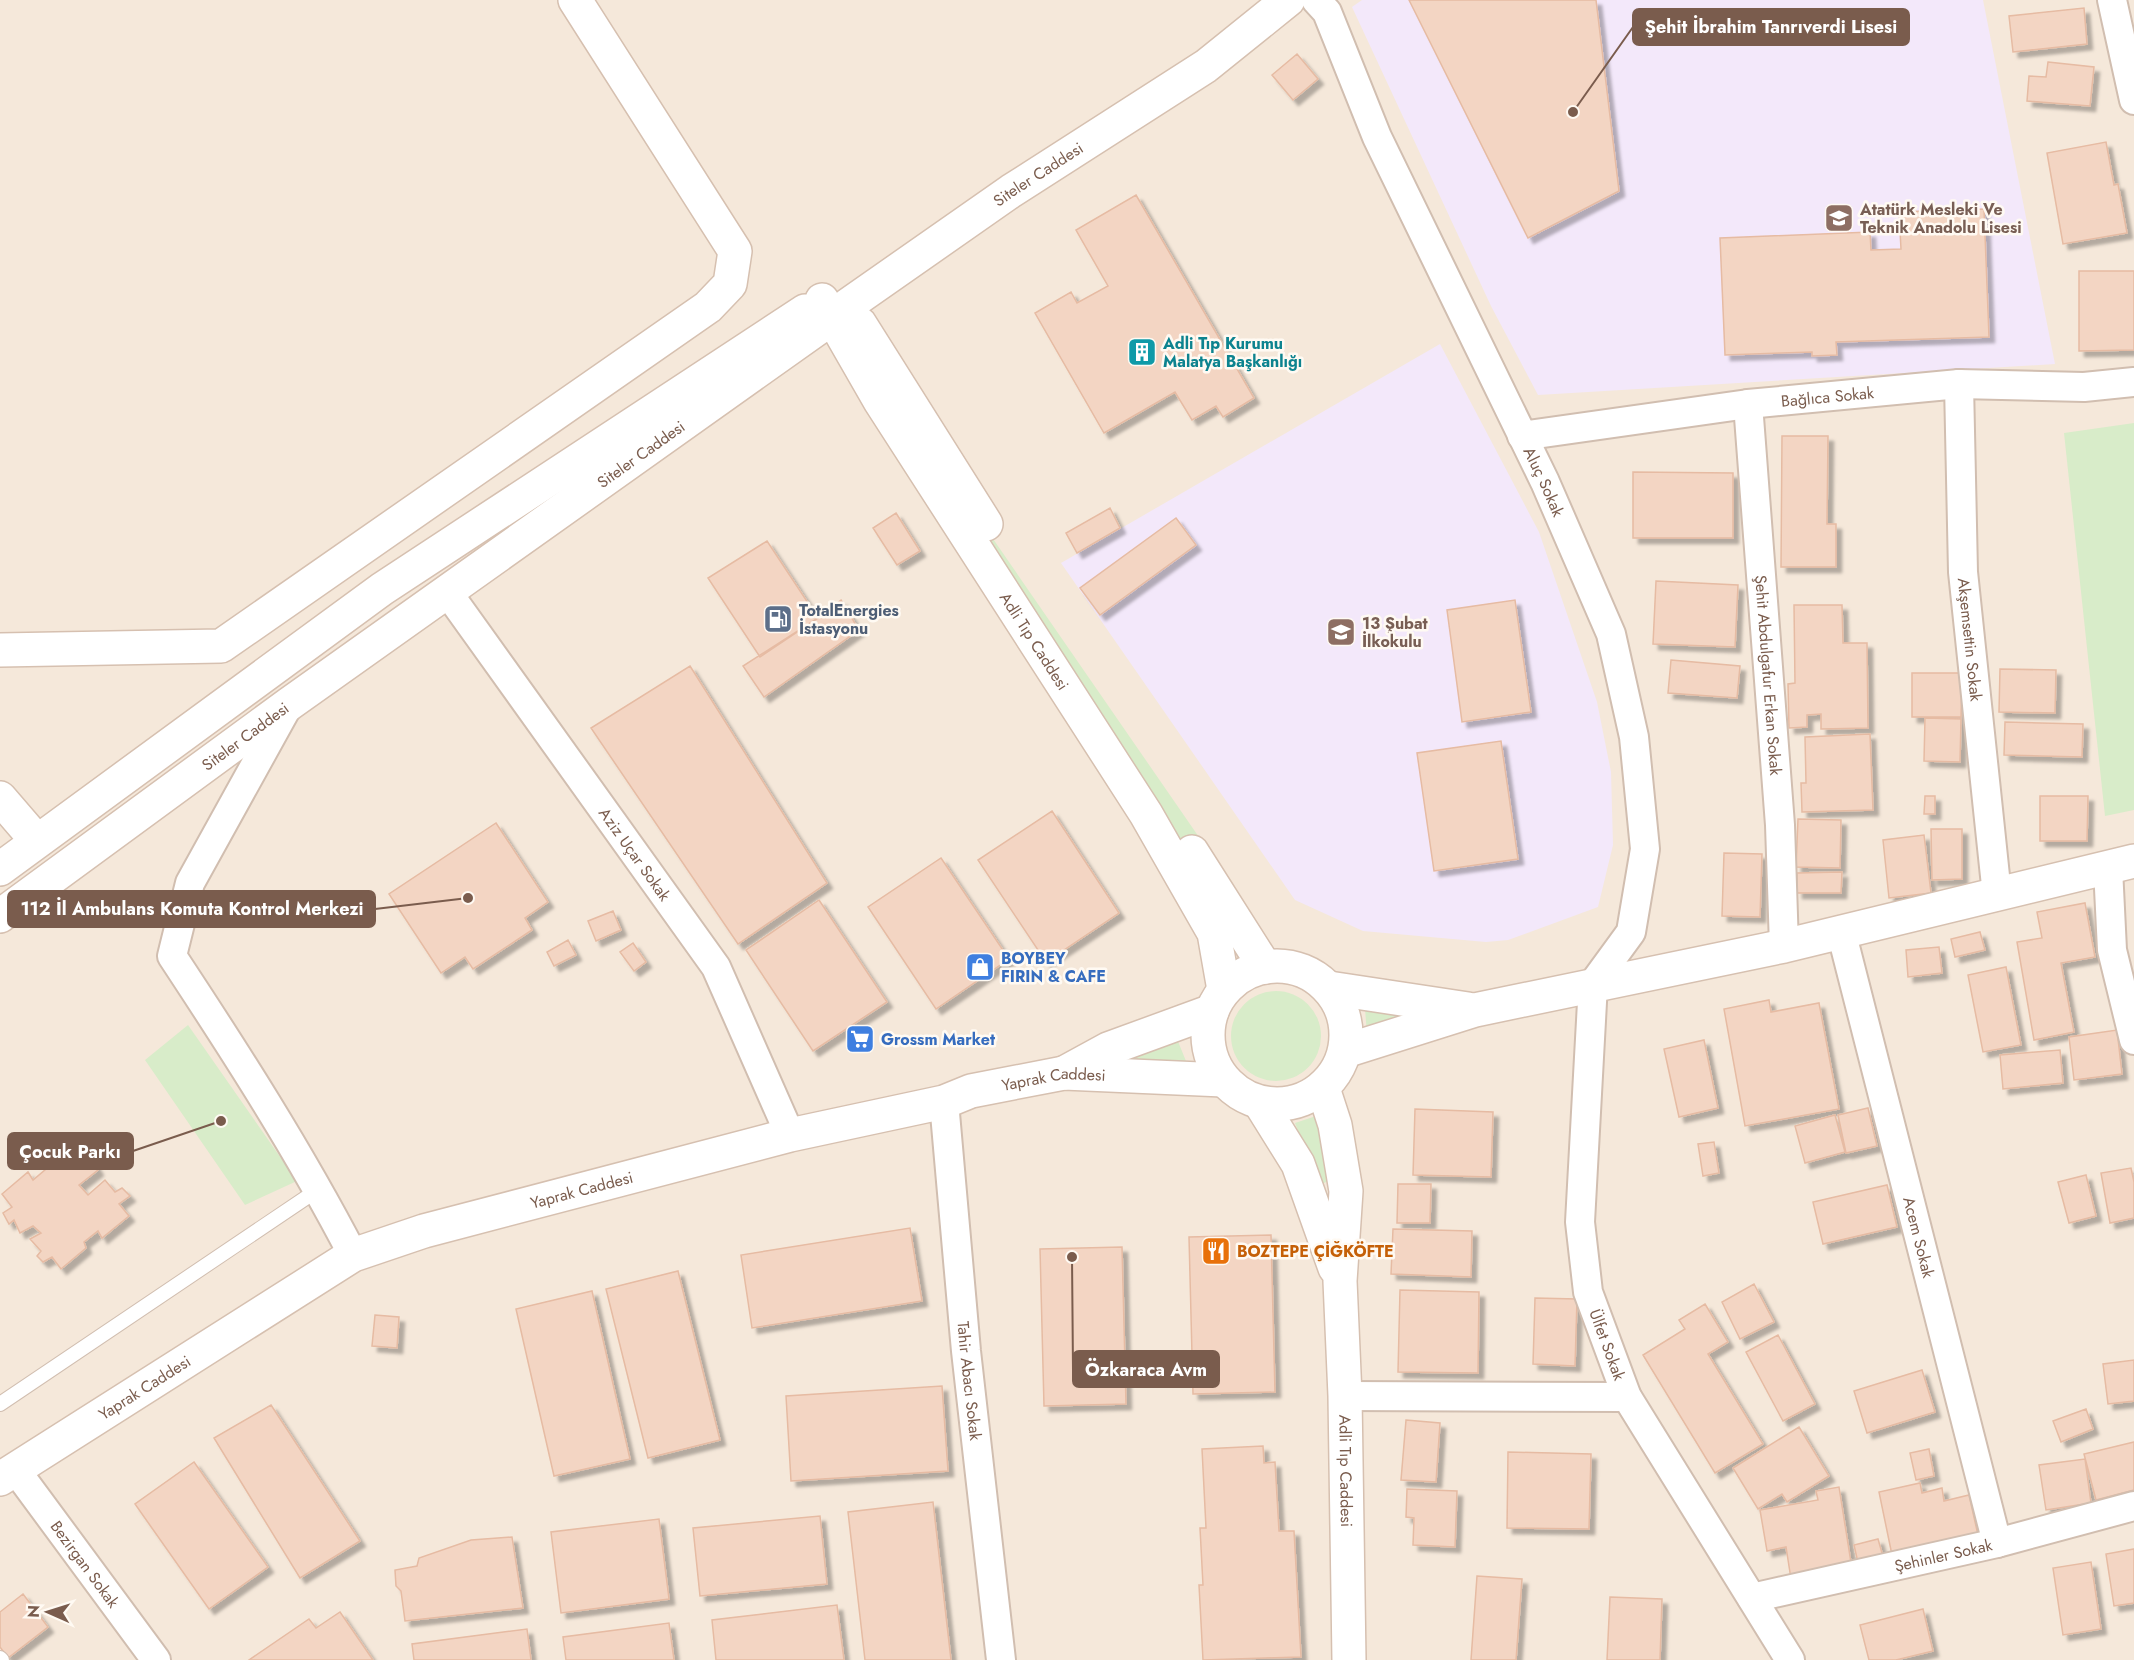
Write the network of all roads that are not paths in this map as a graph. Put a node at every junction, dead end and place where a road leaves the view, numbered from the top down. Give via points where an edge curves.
1 (575, 0) edge
2 (1259, 0) edge
3 (1288, 0) edge
4 (1316, 0) edge
5 (2112, 0) edge
6 (2134, 100) edge
7 (835, 303) junction
8 (2134, 382) edge
9 (1959, 384) junction
10 (1748, 404) junction
11 (1522, 436) junction
12 (448, 592) junction
13 (0, 651) edge
14 (289, 705) junction
15 (0, 798) edge
16 (37, 841) junction
17 (2121, 864) edge
18 (0, 869) edge
19 (1997, 895) junction
20 (0, 916) edge
21 (1841, 931) junction
22 (1784, 946) junction
23 (1265, 967) junction
24 (1593, 984) junction
25 (1329, 988) junction
26 (1218, 1001) junction
27 (1475, 1010) junction
28 (2134, 1040) edge
29 (1345, 1051) junction
30 (1064, 1073) junction
31 (1223, 1080) junction
32 (1323, 1088) junction
33 (944, 1102) junction
34 (1260, 1103) junction
35 (790, 1135) junction
36 (319, 1189) junction
37 (353, 1255) junction
38 (1340, 1281) junction
39 (1345, 1396) junction
40 (1627, 1397) junction
41 (0, 1404) edge
42 (7, 1474) edge
43 (2134, 1506) edge
44 (1996, 1543) junction
45 (1752, 1598) junction
46 (156, 1660) edge
47 (1001, 1660) edge
48 (1349, 1660) edge
49 (1790, 1660) edge

1 - 13 street via 735,251 730,284 708,308 220,646
2 - 7 street, Siteler Caddesi
3 - 7 street, Siteler Caddesi via 1206,66
4 - 11 street, Aluç Sokak via 1327,12 1377,136
5 - 6 street
7 - 12 street, Siteler Caddesi
7 - 16 street, Siteler Caddesi via 382,589
7 - 23 street, Adli Tıp Caddesi
7 - 26 street, Adli Tıp Caddesi via 879,401 1146,814 1214,933
8 - 9 street, Bağlıca Sokak via 2084,387
9 - 10 street, Bağlıca Sokak
9 - 19 street, Akşemsettin Sokak via 1963,573
10 - 11 street, Bağlıca Sokak
10 - 22 street, Şehit Abdulgafur Erkan Sokak via 1780,825
11 - 24 street, Aluç Sokak via 1611,634 1634,737 1645,849 1631,932
12 - 14 street, Siteler Caddesi
12 - 35 street, Aziz Uçar Sokak via 716,968
14 - 20 street, Siteler Caddesi
14 - 36 street via 190,883 172,956
15 - 16 street
16 - 18 street, Siteler Caddesi
17 - 19 street
17 - 28 street via 2112,951
19 - 21 street
21 - 22 street
21 - 44 street, Acem Sokak
22 - 24 street
23 - 25 street, Adli Tıp Caddesi via 1289,967 1311,974
23 - 26 street, Adli Tıp Caddesi via 1242,975
24 - 27 street
24 - 40 street, Ülfet Sokak via 1580,1222 1588,1292
25 - 27 street
25 - 29 street, Adli Tıp Caddesi via 1341,1007 1347,1028
26 - 30 street, Yaprak Caddesi via 1108,1049
26 - 31 street, Adli Tıp Caddesi via 1208,1035 1212,1059
27 - 29 street
29 - 32 street, Adli Tıp Caddesi via 1337,1071
30 - 31 street, Yaprak Caddesi
30 - 33 street, Yaprak Caddesi via 971,1091
31 - 34 street, Adli Tıp Caddesi
32 - 34 street, Adli Tıp Caddesi via 1304,1100 1282,1105
32 - 38 street, Adli Tıp Caddesi via 1335,1125 1346,1191
33 - 35 street, Yaprak Caddesi
33 - 47 street, Tahir Abacı Sokak via 966,1351
34 - 38 street, Adli Tıp Caddesi via 1298,1164
35 - 37 street, Yaprak Caddesi via 424,1231
36 - 37 street
36 - 41 lane
37 - 42 street, Yaprak Caddesi
38 - 39 street, Adli Tıp Caddesi
39 - 40 street
39 - 48 street, Adli Tıp Caddesi
40 - 45 street, Ülfet Sokak
42 - 46 street, Bezirgan Sokak
43 - 44 street, Şehinler Sokak
44 - 45 street, Şehinler Sokak
45 - 49 street, Ülfet Sokak

